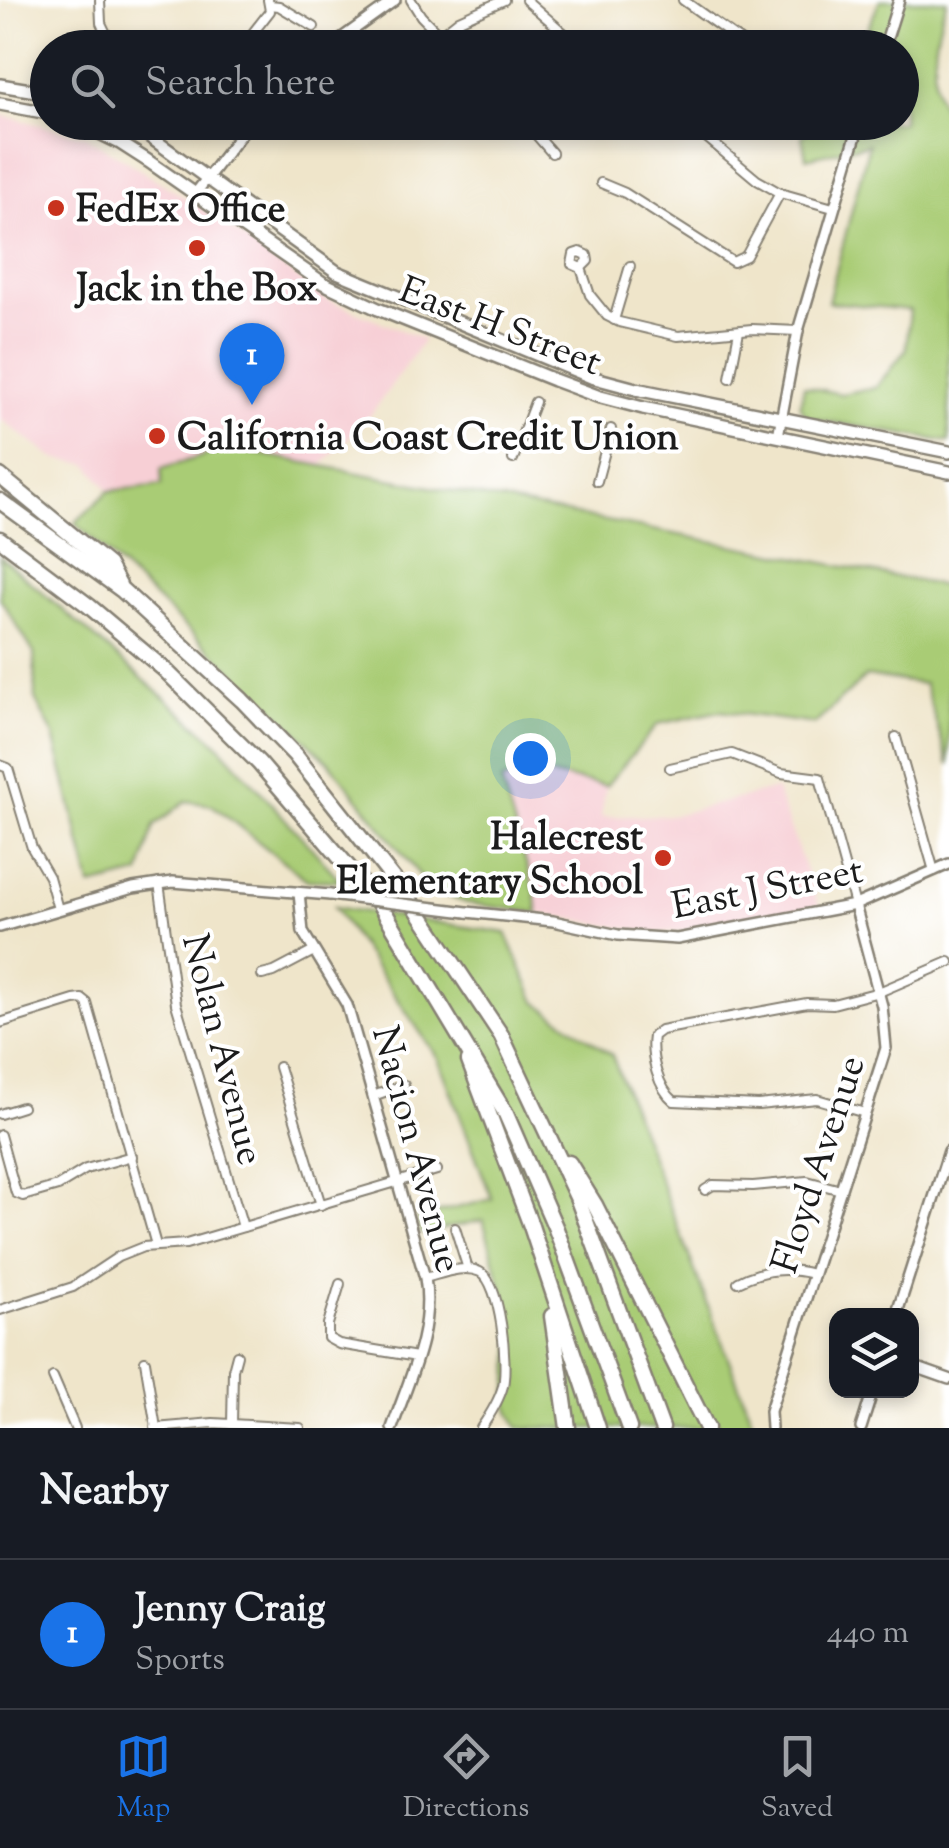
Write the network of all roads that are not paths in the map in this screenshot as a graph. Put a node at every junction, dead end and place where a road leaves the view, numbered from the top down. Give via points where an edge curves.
1 (100, 0) edge
2 (395, 0) edge
3 (411, 0) edge
4 (504, 0) edge
5 (526, 0) edge
6 (683, 0) edge
7 (708, 0) edge
8 (899, 0) edge
9 (269, 2) edge
10 (701, 10) junction
11 (314, 26) dead end
12 (105, 30) edge
13 (257, 30) edge
14 (353, 30) edge
15 (437, 30) edge
16 (445, 30) edge
17 (560, 30) edge
18 (727, 30) edge
19 (890, 30) edge
20 (0, 85) edge
21 (30, 90) edge
22 (0, 104) edge
23 (30, 110) edge
24 (114, 140) edge
25 (151, 140) edge
26 (236, 140) edge
27 (541, 140) edge
28 (709, 140) edge
29 (854, 140) edge
30 (552, 153) dead end
31 (207, 178) junction
32 (601, 183) dead end
33 (780, 193) junction
34 (195, 194) junction
35 (833, 208) junction
36 (630, 266) dead end
37 (581, 268) dead end
38 (614, 320) junction
39 (740, 331) junction
40 (797, 336) junction
41 (730, 378) dead end
42 (535, 402) dead end
43 (782, 418) junction
44 (611, 429) dead end
45 (776, 442) junction
46 (949, 452) edge
47 (513, 459) dead end
48 (949, 472) edge
49 (0, 476) edge
50 (597, 481) dead end
51 (0, 501) edge
52 (0, 540) edge
53 (122, 590) junction
54 (896, 737) dead end
55 (0, 765) edge
56 (670, 768) dead end
57 (949, 864) edge
58 (934, 871) junction
59 (160, 883) junction
60 (299, 893) junction
61 (855, 905) junction
62 (58, 910) junction
63 (0, 927) edge
64 (314, 951) junction
65 (949, 962) edge
66 (262, 974) dead end
67 (878, 992) junction
68 (0, 1022) edge
69 (465, 1043) junction
70 (279, 1067) dead end
71 (404, 1085) dead end
72 (374, 1096) junction
73 (530, 1098) junction
74 (22, 1107) dead end
75 (866, 1113) junction
76 (0, 1114) edge
77 (0, 1135) edge
78 (949, 1151) edge
79 (132, 1156) junction
80 (438, 1170) dead end
81 (398, 1182) junction
82 (706, 1190) dead end
83 (841, 1190) junction
84 (321, 1205) junction
85 (242, 1227) junction
86 (455, 1228) dead end
87 (156, 1245) junction
88 (468, 1269) junction
89 (813, 1274) junction
90 (426, 1278) junction
91 (738, 1282) dead end
92 (340, 1284) dead end
93 (549, 1286) junction
94 (899, 1308) edge
95 (0, 1310) edge
96 (237, 1354) dead end
97 (417, 1356) junction
98 (145, 1361) dead end
99 (919, 1368) edge
100 (53, 1377) dead end
101 (949, 1379) edge
102 (870, 1398) edge
103 (232, 1424) junction
104 (770, 1427) edge
105 (76, 1428) edge
106 (155, 1428) edge
107 (300, 1428) edge
108 (392, 1428) edge
109 (481, 1428) edge
110 (568, 1428) edge
111 (598, 1428) edge
112 (630, 1428) edge
113 (662, 1428) edge
114 (707, 1428) edge
115 (861, 1428) edge

1 - 12 street
2 - 14 street
3 - 15 street
4 - 16 street
5 - 17 street
6 - 10 street
7 - 10 street
8 - 19 street
9 - 11 street
9 - 13 street
10 - 18 street
20 - 21 main road
22 - 23 main road
24 - 34 main road, East H Street
25 - 31 main road, East H Street
26 - 31 street
27 - 30 street
28 - 33 street
29 - 35 street
31 - 34 street
31 - 43 main road, East H Street via 370,288 590,377
32 - 33 street via 733,262 746,256
33 - 35 street
34 - 45 main road, East H Street via 323,283 378,309 597,396
35 - 40 street
36 - 38 street
37 - 38 street via 590,295
38 - 39 street via 678,336
39 - 40 street
39 - 41 street
40 - 43 street
42 - 47 street
43 - 45 street
43 - 46 main road, East H Street
44 - 50 street
45 - 48 main road, East H Street
49 - 53 highway via 108,566
51 - 53 highway
52 - 69 highway via 165,670 259,763 378,903
53 - 73 highway via 242,700 363,838 501,1036
54 - 58 street
55 - 62 street via 14,782
56 - 61 street, Floyd Avenue via 732,754 781,773 820,778
57 - 58 street, East J Street
58 - 61 street, East J Street
59 - 60 street, East J Street
59 - 62 street, East J Street
59 - 85 street, Nolan Avenue via 176,1004
60 - 61 street, East J Street, bridge via 677,939
60 - 64 street, Nacion Avenue via 300,924
61 - 67 street, Floyd Avenue
62 - 63 street, East J Street
64 - 66 street
64 - 72 street, Nacion Avenue via 347,1005
65 - 67 street
67 - 75 street, Floyd Avenue via 886,1048
67 - 75 street via 661,1030 652,1044 662,1089 674,1101 758,1105 817,1099
68 - 79 street via 87,1002
69 - 93 highway
69 - 112 highway via 506,1114 556,1230
70 - 84 street
71 - 72 street
72 - 81 street, Nacion Avenue
73 - 113 highway via 577,1197
73 - 114 highway via 595,1205
74 - 76 street
75 - 83 street, Floyd Avenue
77 - 79 street via 16,1192 31,1196
78 - 94 street
79 - 87 street
80 - 81 street
81 - 84 street
81 - 90 street, Nacion Avenue
82 - 83 street via 807,1181
83 - 89 street, Floyd Avenue
84 - 85 street
85 - 87 street via 186,1244
86 - 88 street
87 - 95 street via 118,1257 74,1287
88 - 90 street
88 - 109 street via 491,1281 504,1363 499,1398
89 - 91 street via 782,1268
89 - 104 street, Floyd Avenue
90 - 97 street, Nacion Avenue via 427,1321
92 - 97 street via 328,1338
93 - 110 highway
93 - 111 highway
96 - 103 street
97 - 108 street, Nacion Avenue
98 - 106 street
99 - 101 street
100 - 105 street
102 - 115 street
103 - 106 street
103 - 107 street

